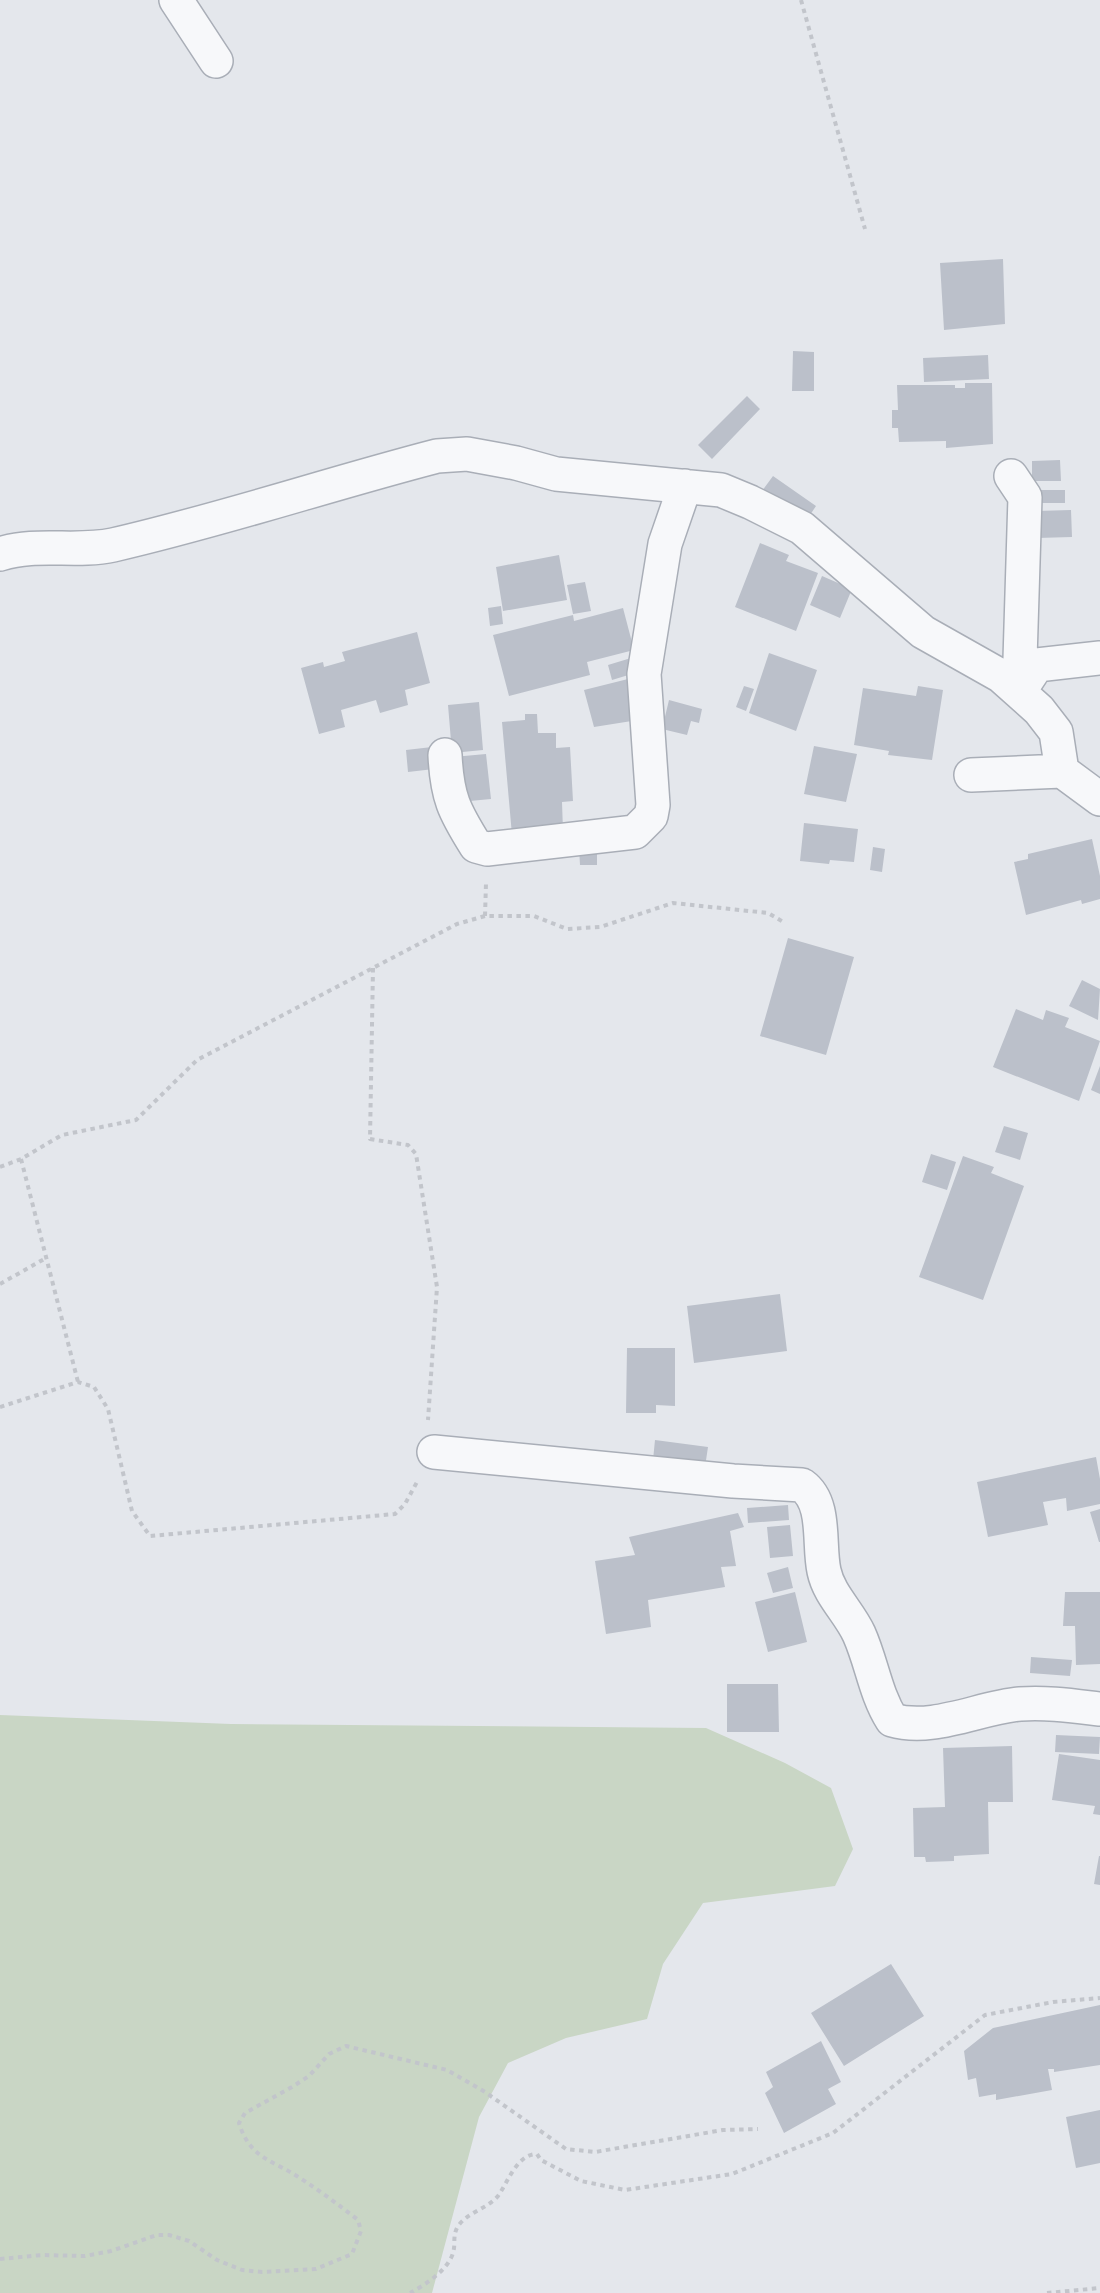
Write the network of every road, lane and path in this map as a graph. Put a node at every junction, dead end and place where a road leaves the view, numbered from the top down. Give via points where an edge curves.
1 (176, 0) edge
2 (801, 0) edge
3 (216, 61) dead end
4 (865, 229) dead end
5 (1011, 476) dead end
6 (684, 486) junction
7 (0, 554) edge
8 (1100, 658) edge
9 (1019, 692) junction
10 (445, 755) dead end
11 (1062, 771) junction
12 (971, 775) dead end
13 (1100, 800) edge
14 (785, 923) dead end
15 (373, 968) junction
16 (21, 1159) junction
17 (0, 1167) edge
18 (46, 1258) junction
19 (0, 1284) edge
20 (78, 1382) junction
21 (0, 1407) edge
22 (434, 1452) junction
23 (1100, 1709) edge
24 (1100, 1998) edge
25 (758, 2129) dead end
26 (0, 2259) edge
27 (1100, 2288) edge
28 (410, 2293) edge
29 (1047, 2293) edge

1 - 3 street
2 - 4 path
5 - 9 street via 1025,497
6 - 7 street via 556,474 467,454 437,456 127,542
6 - 9 street via 721,490 802,528 923,632 1001,676
6 - 10 street via 665,544 644,674 651,816 635,832 487,849 476,846 446,787
8 - 9 street via 1037,664
9 - 11 street via 1056,732
11 - 12 street
11 - 13 street
14 - 15 path via 768,913 673,903 600,927 567,929 534,916 485,916 457,924
15 - 16 path via 197,1060 136,1120 62,1135
15 - 22 path via 370,1139 408,1144 416,1154 436,1287 427,1411
16 - 17 path
16 - 18 path
18 - 19 path
18 - 20 path
20 - 21 path
20 - 22 path via 94,1388 108,1408 132,1511 150,1536 395,1514 405,1504
22 - 23 street via 802,1485 816,1505 823,1570 829,1588 860,1636 880,1701 892,1720 906,1724 926,1722 1020,1704
24 - 28 path via 985,2015 833,2133 732,2174 625,2190 582,2181 531,2154 523,2158 497,2197 458,2226 453,2253 431,2280
25 - 26 path via 723,2130 595,2152 566,2149 447,2070 346,2046 329,2054 309,2076 245,2113 239,2123 261,2158 298,2176 357,2220 361,2231 352,2254 316,2269 262,2272 242,2270 217,2260 189,2241 157,2235 85,2256
27 - 29 path

